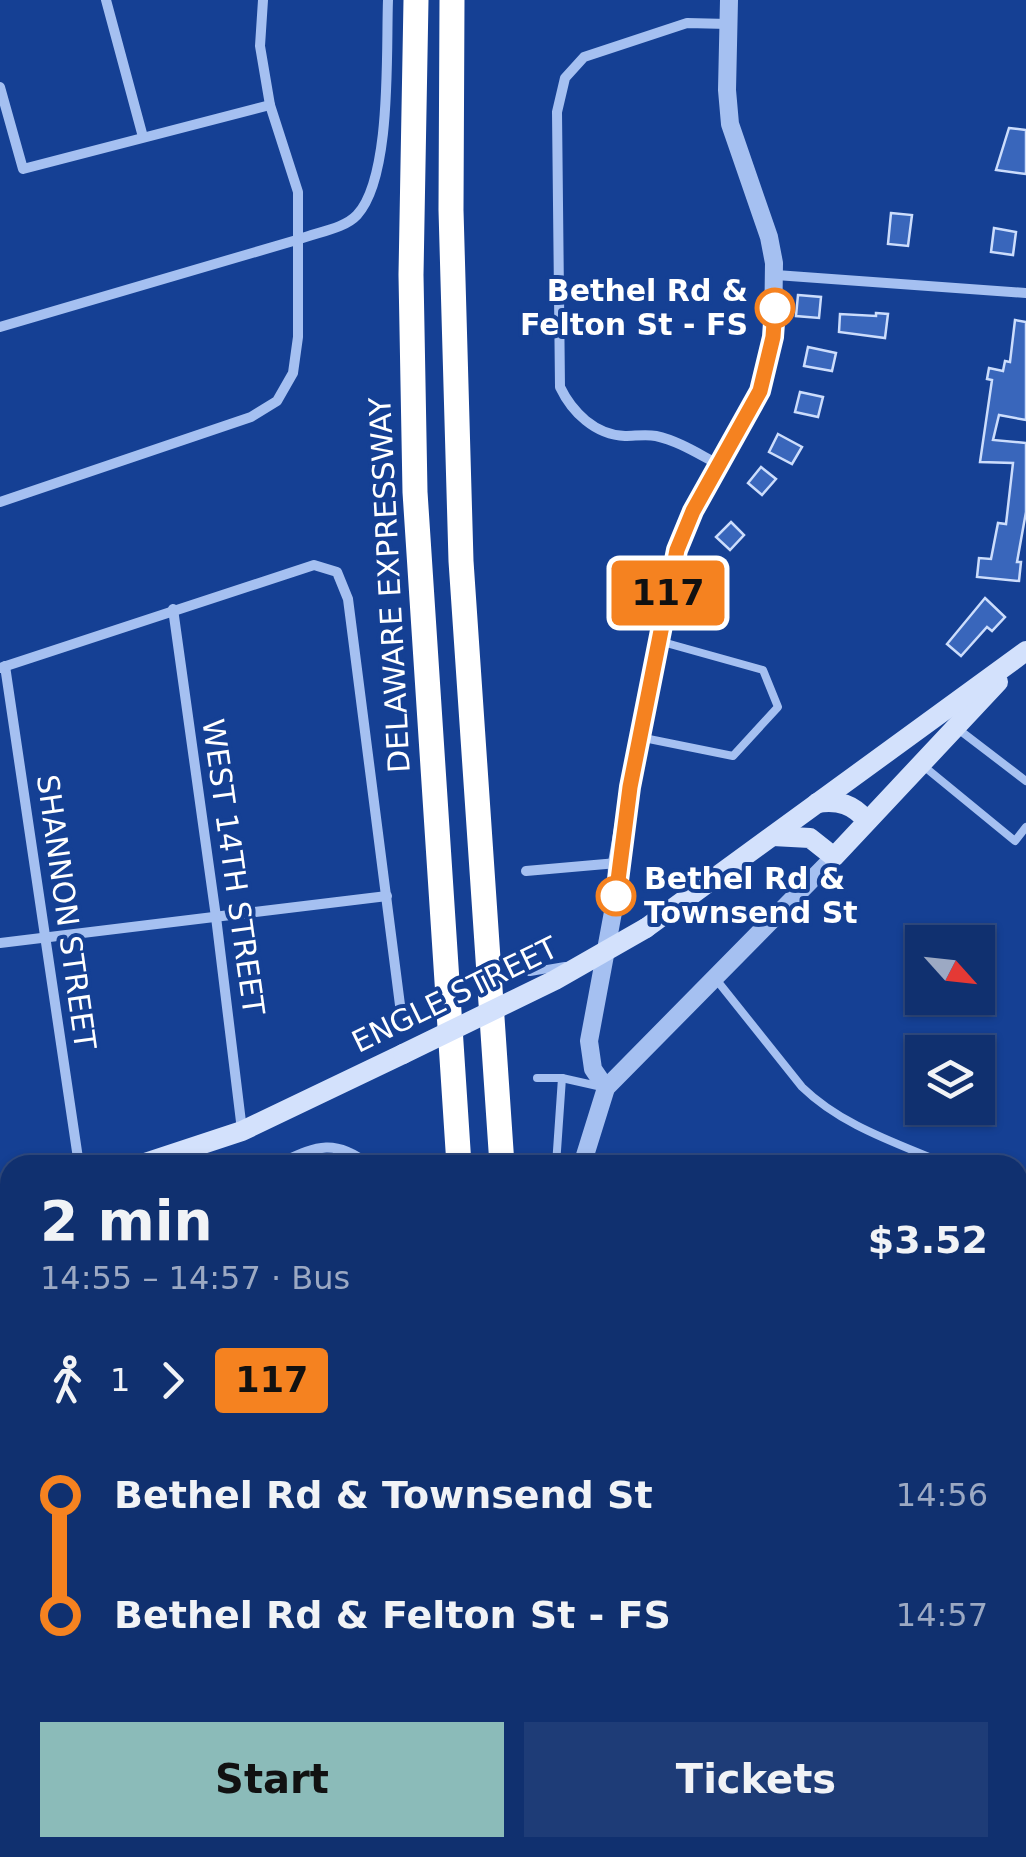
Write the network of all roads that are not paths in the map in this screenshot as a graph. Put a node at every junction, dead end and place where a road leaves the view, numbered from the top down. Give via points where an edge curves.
1 (106, 0) edge
2 (263, 0) edge
3 (388, 0) edge
4 (416, 0) edge
5 (452, 0) edge
6 (729, 0) edge
7 (728, 24) junction
8 (0, 87) edge
9 (270, 105) junction
10 (143, 137) junction
11 (300, 239) junction
12 (776, 275) junction
13 (1026, 293) edge
14 (0, 327) edge
15 (720, 466) junction
16 (0, 502) edge
17 (173, 609) junction
18 (658, 641) junction
19 (1026, 651) edge
20 (3, 667) edge
21 (956, 727) junction
22 (639, 737) junction
23 (921, 764) junction
24 (1026, 781) edge
25 (816, 804) junction
26 (868, 822) junction
27 (1026, 827) edge
28 (773, 836) junction
29 (834, 858) junction
30 (618, 863) junction
31 (526, 872) dead end
32 (387, 896) junction
33 (216, 916) junction
34 (44, 938) junction
35 (0, 943) edge
36 (604, 960) junction
37 (488, 963) junction
38 (530, 972) dead end
39 (716, 978) junction
40 (400, 1005) dead end
41 (537, 1078) dead end
42 (562, 1078) junction
43 (454, 1087) junction
44 (606, 1088) junction
45 (242, 1132) junction
46 (77, 1155) edge
47 (171, 1155) edge
48 (303, 1155) edge
49 (356, 1155) edge
50 (451, 1155) edge
51 (458, 1155) edge
52 (501, 1155) edge
53 (514, 1155) edge
54 (557, 1155) edge
55 (585, 1155) edge
56 (925, 1155) edge

1 - 10 street
2 - 9 street via 260,46
3 - 11 street via 375,176 357,215
4 - 43 highway, DELAWARE EXPRESSWAY via 415,492
5 - 37 highway via 459,506
6 - 7 street
7 - 12 street via 730,124
7 - 15 street via 687,23 584,57 565,78 557,112 560,387 599,430 653,435
8 - 10 street via 23,168
9 - 10 street
9 - 11 street via 298,192
11 - 14 street
11 - 16 street via 293,373 277,401 251,417
12 - 13 street
12 - 15 street via 768,362
15 - 18 street via 684,529
17 - 20 street
17 - 32 street via 314,566 342,578
17 - 33 street, WEST 14TH STREET
18 - 22 street
18 - 22 lane via 763,670 778,707 732,756
19 - 21 main road
19 - 25 main road, ENGLE STREET
20 - 34 street, SHANNON STREET
21 - 23 main road
21 - 24 lane
22 - 30 street
23 - 26 main road
23 - 27 lane via 1015,841
25 - 26 main road via 840,802
25 - 28 main road, ENGLE STREET
26 - 29 main road
28 - 29 main road via 810,838
28 - 45 main road, ENGLE STREET, bridge via 646,928 556,980
29 - 39 street
30 - 31 street
30 - 36 street
32 - 33 street
32 - 40 street
33 - 34 street
33 - 45 street, WEST 14TH STREET
34 - 35 street
34 - 46 street, SHANNON STREET
36 - 38 lane
36 - 44 street via 589,1041 593,1069
37 - 52 highway
37 - 53 highway
39 - 44 street
39 - 56 lane via 818,1102
41 - 42 lane
42 - 44 lane
42 - 54 lane
43 - 50 highway
43 - 51 highway, DELAWARE EXPRESSWAY
44 - 55 street
45 - 47 main road, ENGLE STREET
48 - 49 street via 328,1146

